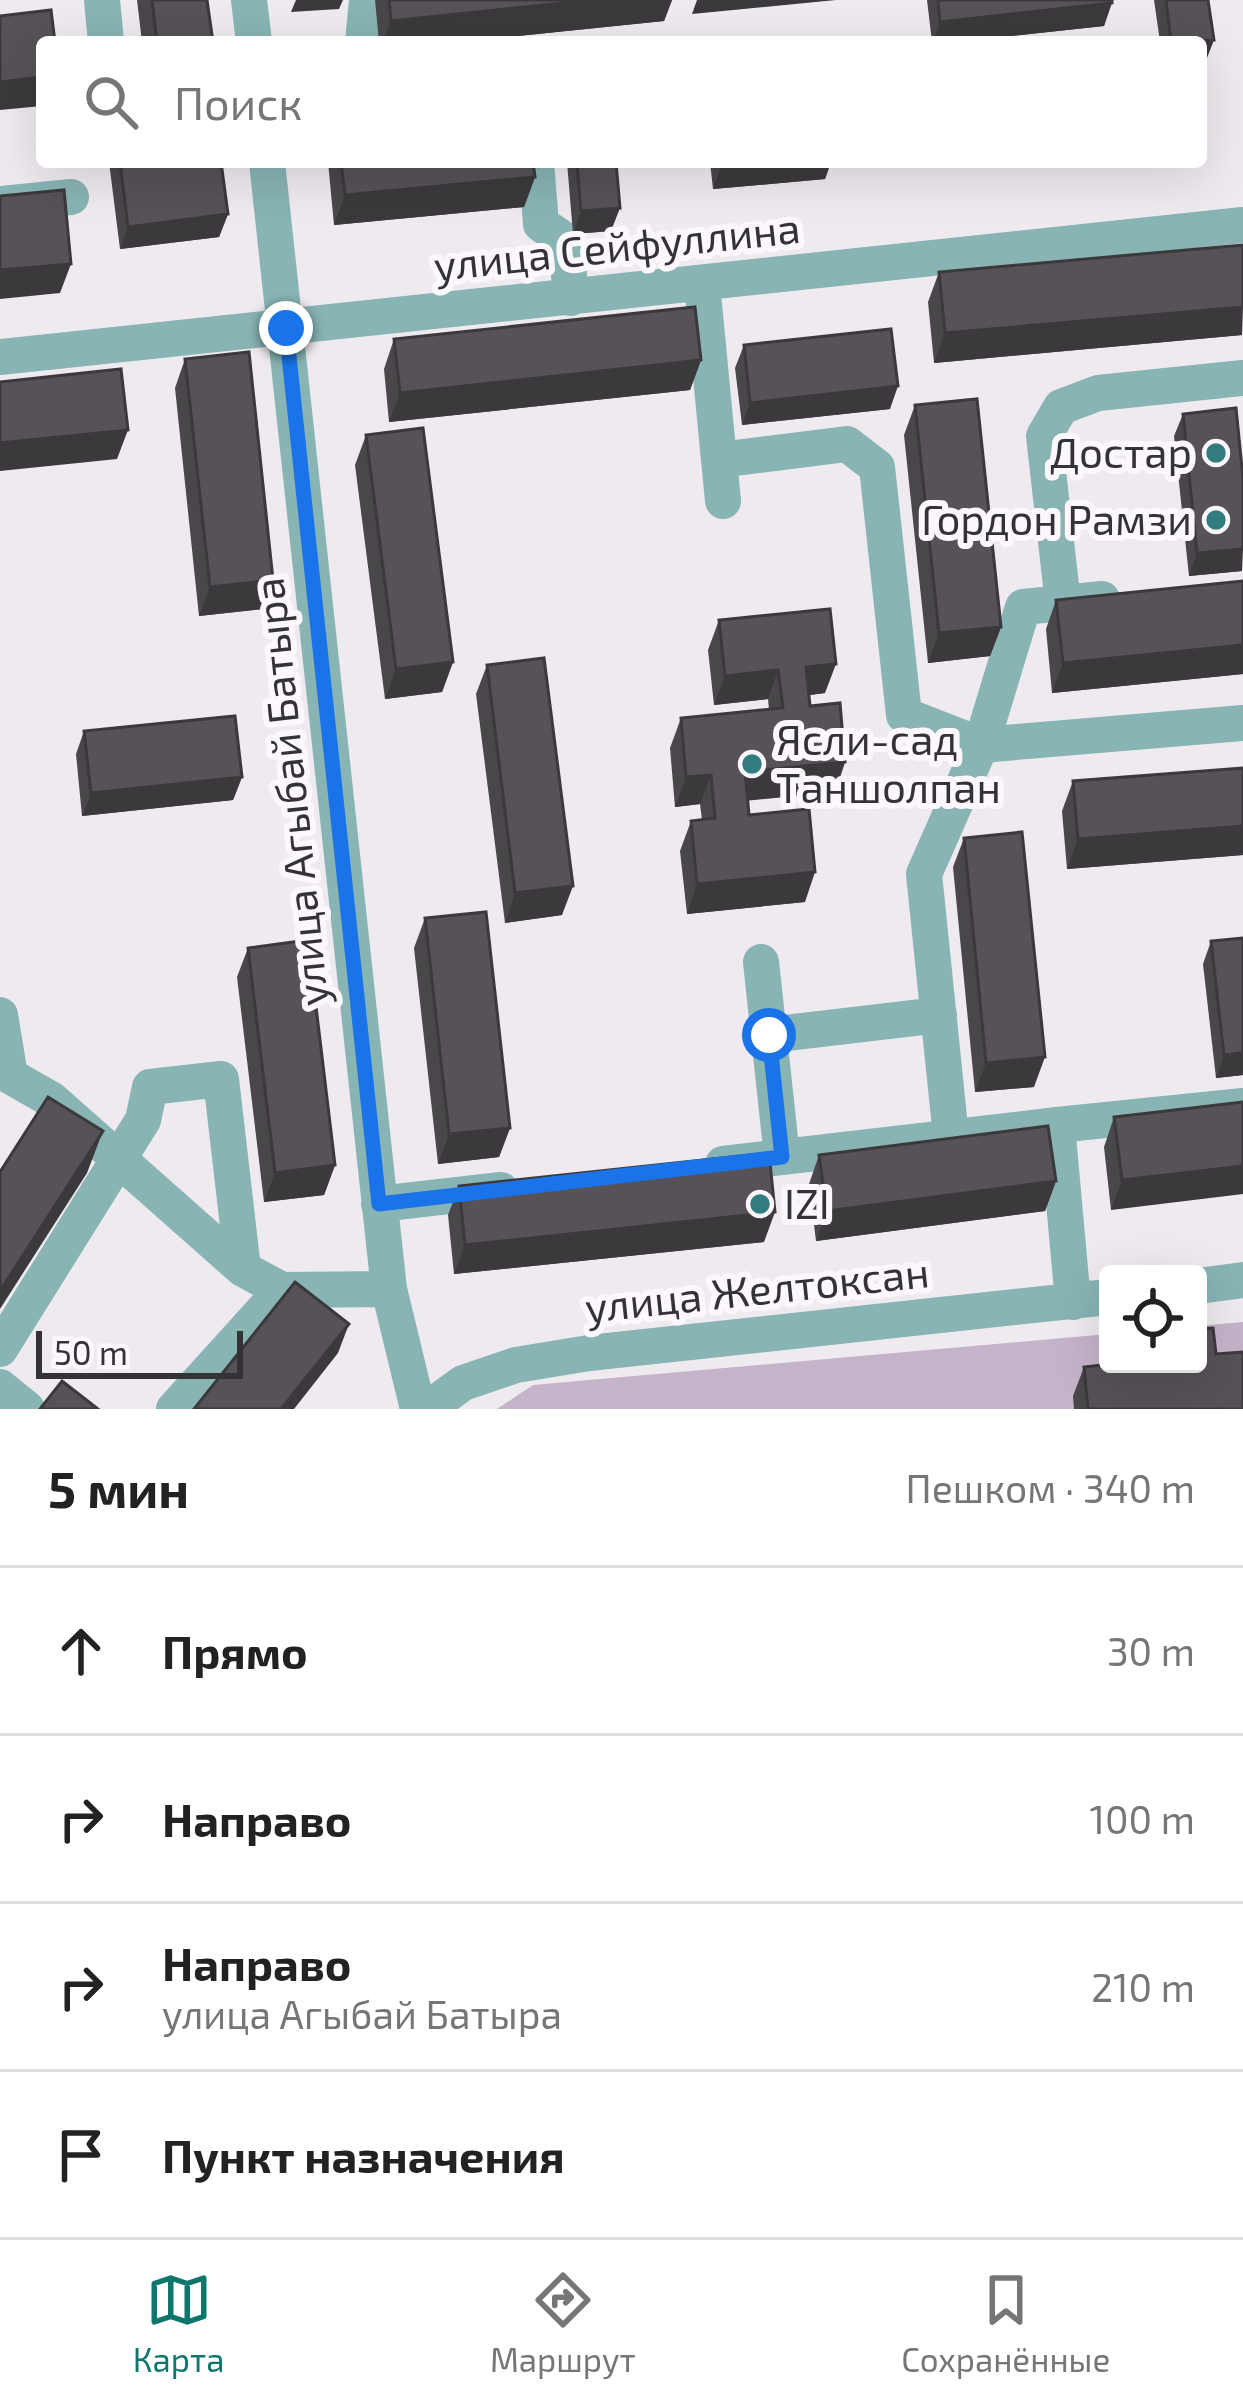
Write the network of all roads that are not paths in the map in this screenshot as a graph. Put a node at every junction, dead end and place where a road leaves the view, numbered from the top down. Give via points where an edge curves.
1 (102, 0) edge
2 (249, 0) edge
3 (367, 0) edge
4 (105, 36) edge
5 (253, 36) edge
6 (364, 36) edge
7 (268, 168) edge
8 (536, 168) edge
9 (70, 197) edge
10 (0, 204) edge
11 (1243, 225) edge
12 (702, 284) junction
13 (572, 298) junction
14 (286, 328) junction
15 (0, 357) edge
16 (1243, 378) edge
17 (719, 460) junction
18 (723, 501) dead end
19 (1131, 596) edge
20 (1063, 603) junction
21 (1243, 722) edge
22 (981, 745) junction
23 (761, 962) dead end
24 (0, 1015) edge
25 (939, 1015) junction
26 (769, 1035) junction
27 (5, 1077) edge
28 (1243, 1106) edge
29 (1057, 1125) junction
30 (951, 1137) junction
31 (782, 1157) junction
32 (118, 1160) junction
33 (687, 1168) edge
34 (545, 1184) edge
35 (379, 1204) junction
36 (242, 1269) junction
37 (1243, 1280) edge
38 (1207, 1285) edge
39 (389, 1289) junction
40 (281, 1290) junction
41 (1090, 1299) edge
42 (0, 1349) edge
43 (0, 1387) edge
44 (27, 1409) edge
45 (174, 1409) edge
46 (423, 1409) edge

1 - 4 street
2 - 5 street
3 - 6 street
7 - 14 street, улица Агыбай Батыра
8 - 13 street via 541,224 566,241
9 - 10 street
11 - 12 street, улица Сейфуллина
12 - 13 street, улица Сейфуллина
12 - 17 street
13 - 14 street, улица Сейфуллина
14 - 15 street, улица Сейфуллина
14 - 35 street, улица Агыбай Батыра
16 - 20 street via 1098,393 1061,407 1044,436
17 - 18 street
17 - 22 street via 847,444 877,467 904,715
19 - 20 street
20 - 22 street via 1023,608
21 - 22 street
22 - 25 street via 924,874
23 - 26 street
24 - 27 street
25 - 26 street
25 - 30 street
26 - 31 street
27 - 32 street via 52,1100
28 - 29 street
29 - 30 street
29 - 41 street
30 - 31 street
31 - 33 street
32 - 36 street
32 - 36 street via 143,1120 150,1087 221,1079
32 - 42 street
34 - 35 street
35 - 39 street, улица Агыбай Батыра
36 - 40 street
37 - 38 street
39 - 40 street
39 - 46 street, улица Агыбай Батыра
40 - 45 street
41 - 46 street, улица Желтоксан via 516,1365 463,1383
43 - 44 street

